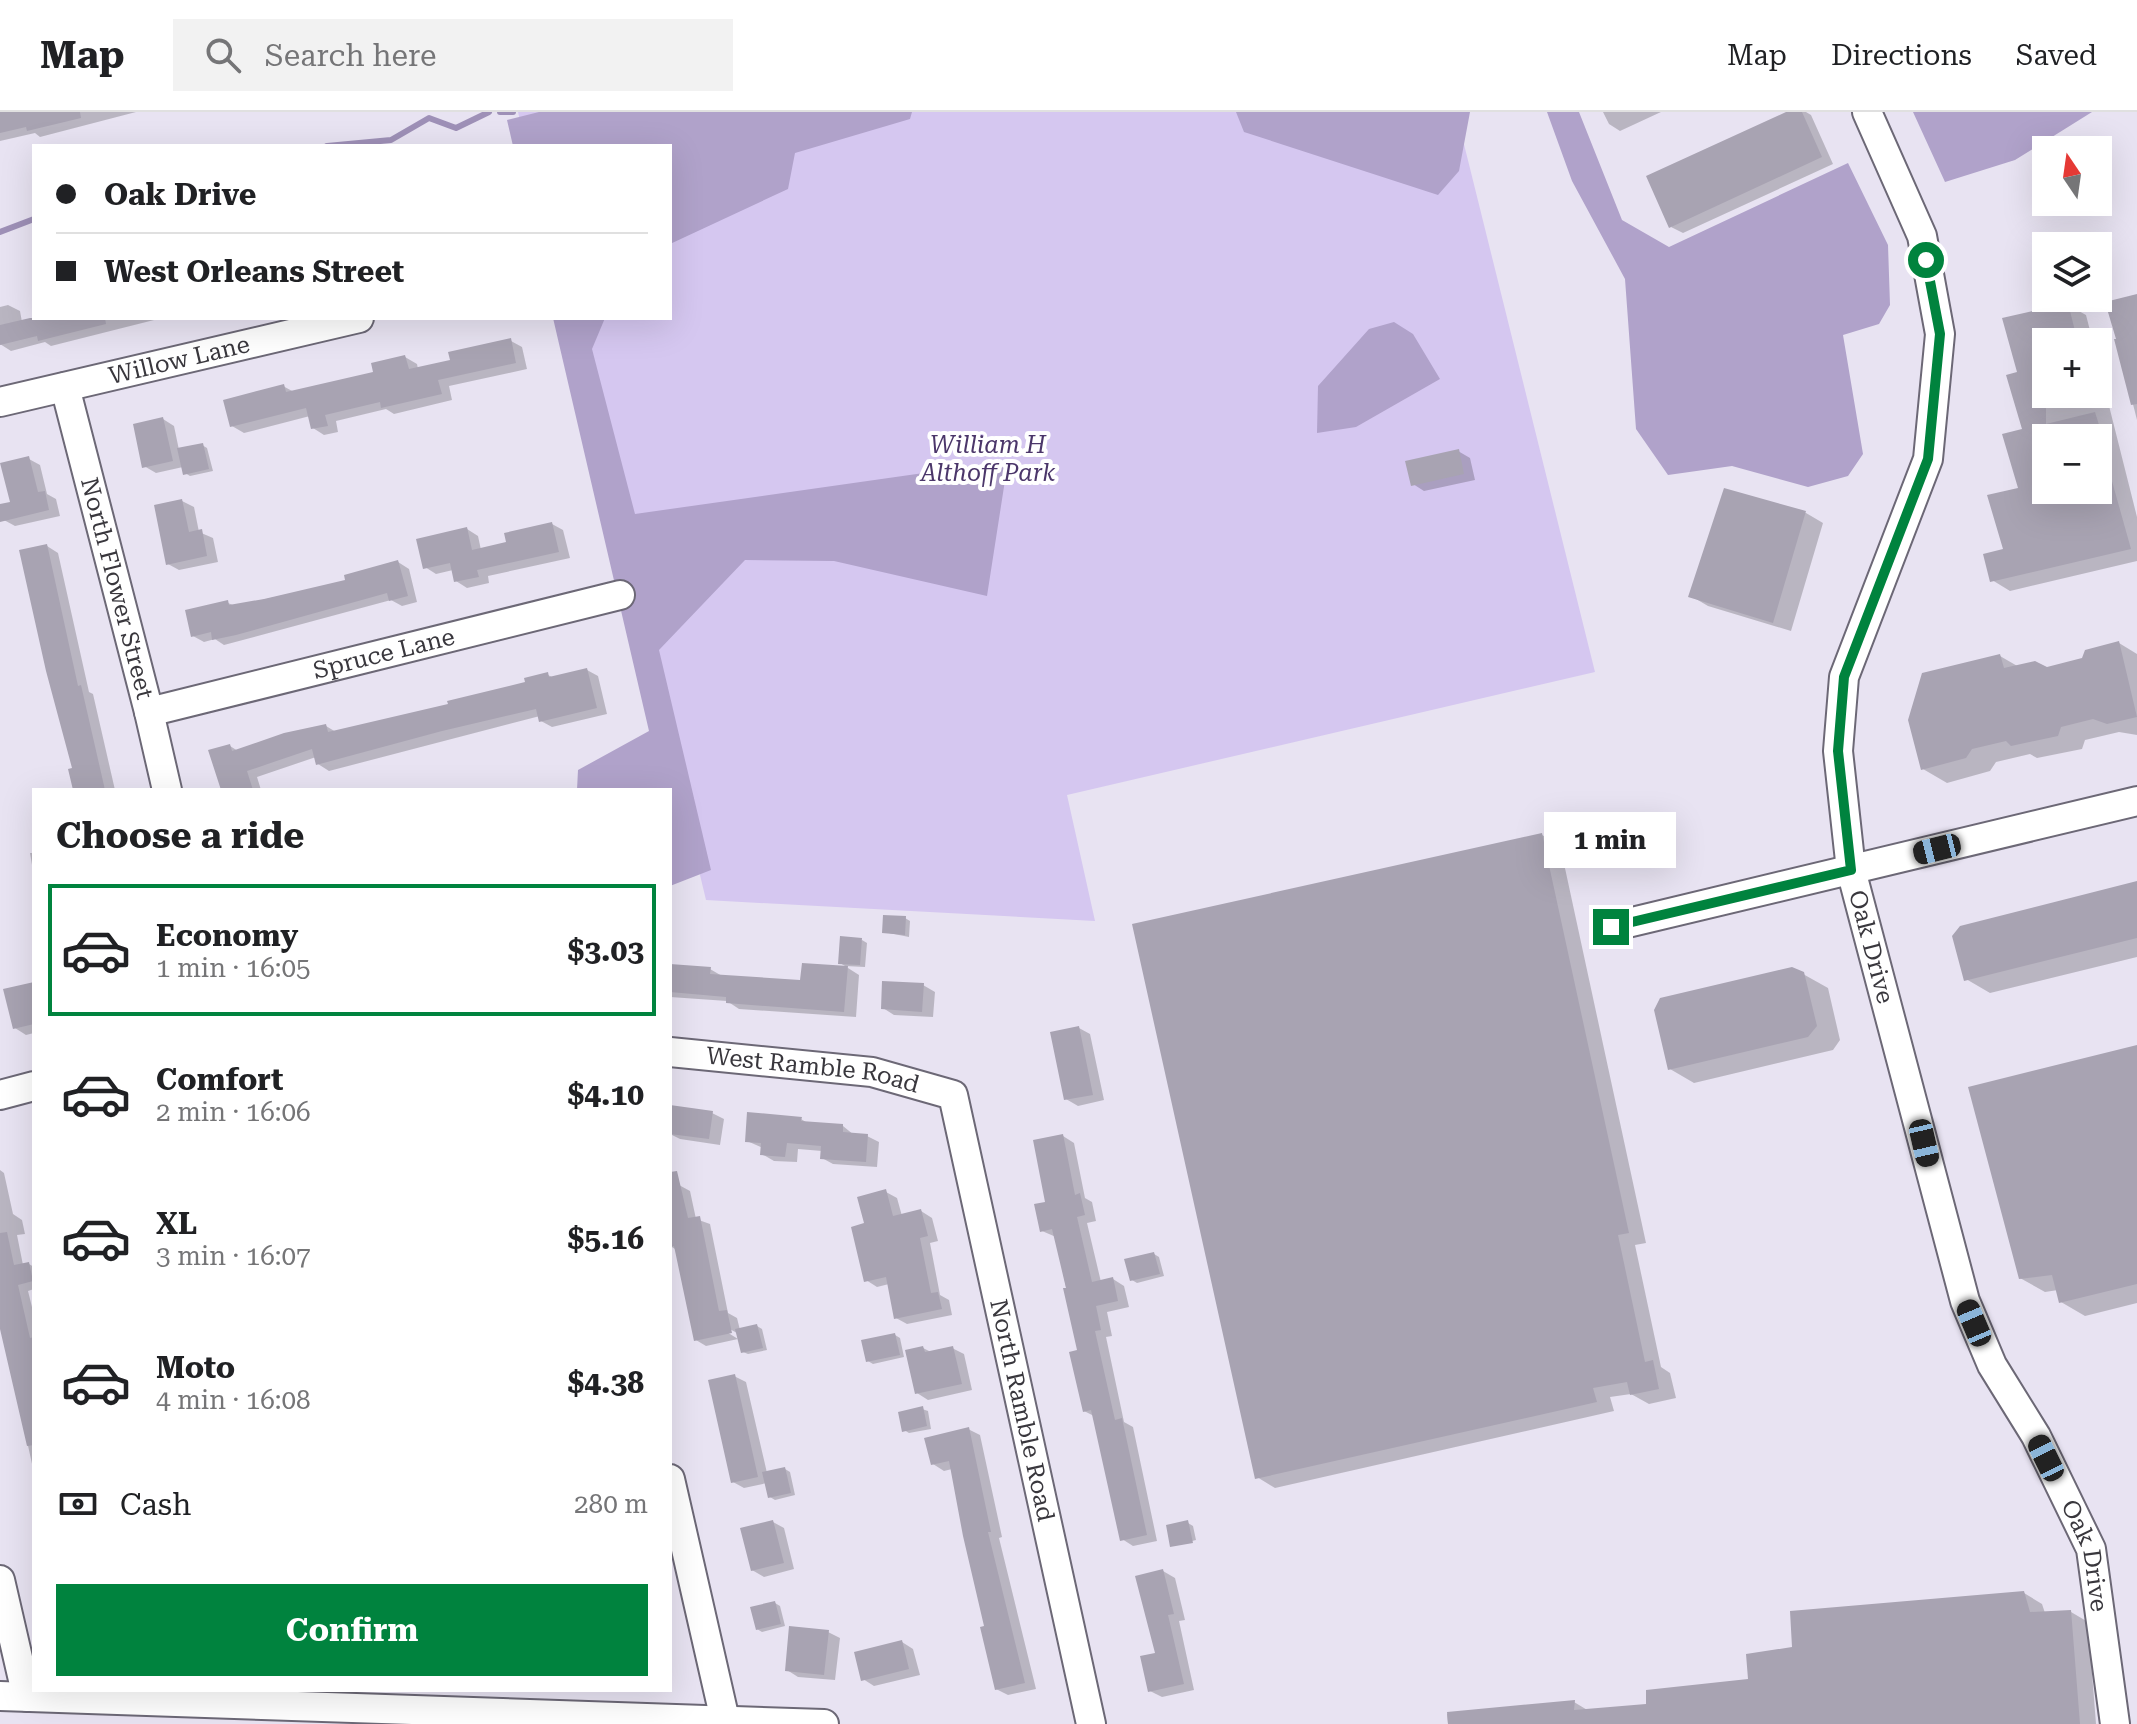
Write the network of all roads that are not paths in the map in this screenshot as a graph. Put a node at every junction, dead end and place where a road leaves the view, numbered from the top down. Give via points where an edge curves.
1 (1867, 112) edge
2 (350, 320) edge
3 (65, 387) junction
4 (0, 402) edge
5 (620, 595) dead end
6 (149, 712) junction
7 (167, 788) edge
8 (2137, 801) edge
9 (1851, 870) junction
10 (1611, 927) dead end
11 (672, 1052) edge
12 (32, 1087) edge
13 (0, 1095) edge
14 (953, 1095) joint
15 (672, 1488) edge
16 (0, 1580) edge
17 (13, 1696) edge
18 (375, 1700) edge
19 (725, 1720) junction
20 (824, 1724) edge
21 (1091, 1724) edge
22 (2115, 1724) edge

1 - 9 street, Oak Drive via 1922,236 1940,334 1928,459 1844,677 1838,751
2 - 3 street, Willow Lane
3 - 4 street, Willow Lane
3 - 6 street, North Flower Street
5 - 6 street, Spruce Lane
6 - 7 street, North Flower Street
8 - 9 street
9 - 10 street
9 - 22 street, Oak Drive via 1965,1301 1992,1365 2036,1436 2091,1549
11 - 14 street, West Ramble Road via 872,1072
12 - 13 street
14 - 21 street, North Ramble Road
15 - 19 street
16 - 17 street
17 - 18 street
18 - 19 street
19 - 20 street

